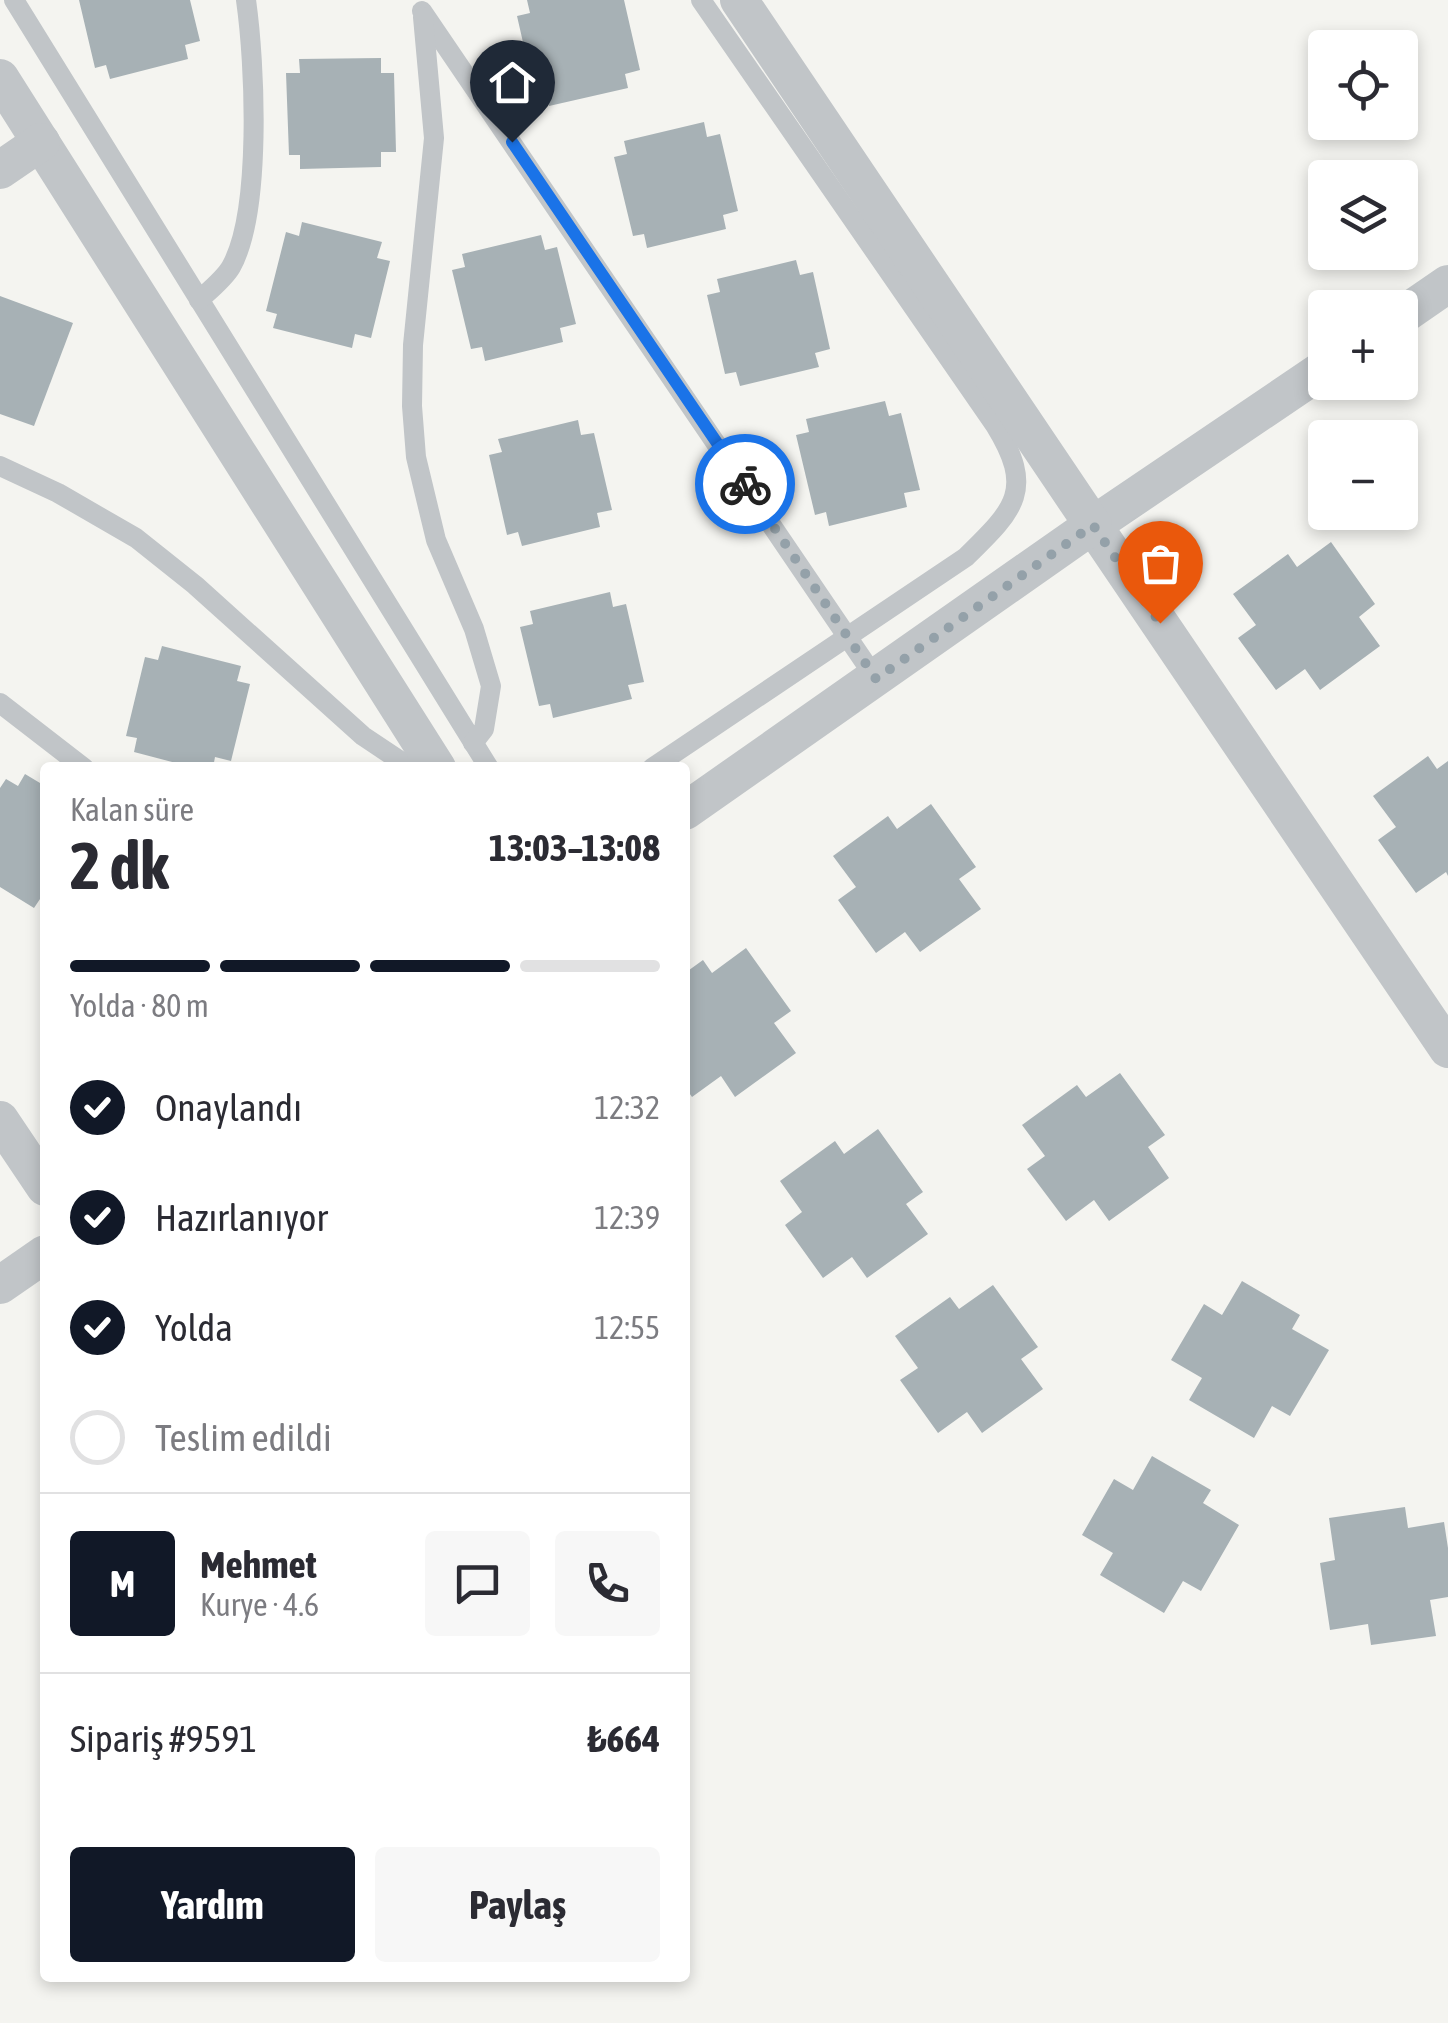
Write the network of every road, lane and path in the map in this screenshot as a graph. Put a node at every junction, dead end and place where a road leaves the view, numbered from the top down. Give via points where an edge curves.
1 (14, 0) edge
2 (246, 0) edge
3 (701, 0) edge
4 (738, 0) edge
5 (421, 5) edge
6 (0, 78) edge
7 (41, 142) junction
8 (0, 170) edge
9 (1448, 284) edge
10 (200, 300) junction
11 (1418, 305) edge
12 (1308, 380) edge
13 (0, 466) edge
14 (1093, 525) junction
15 (849, 635) junction
16 (876, 679) junction
17 (0, 703) edge
18 (473, 743) junction
19 (76, 762) edge
20 (402, 762) edge
21 (433, 762) edge
22 (485, 762) edge
23 (661, 762) edge
24 (690, 808) edge
25 (1448, 1049) edge
26 (0, 1120) edge
27 (40, 1179) edge
28 (40, 1257) edge
29 (0, 1285) edge

1 - 10 lane
2 - 10 lane via 253,97 246,206 230,269
3 - 15 lane via 995,425 1017,468 1002,522 966,557
4 - 14 street
5 - 15 lane
5 - 18 lane via 434,138 412,406 416,457 436,540 491,686 484,729
6 - 7 street
7 - 8 street
7 - 21 street
9 - 11 street
10 - 18 lane
12 - 14 street
13 - 20 lane via 136,538 363,736
14 - 16 street
14 - 25 street
15 - 16 lane
15 - 23 lane
16 - 24 street
17 - 19 lane
18 - 22 lane
26 - 27 street
28 - 29 street

